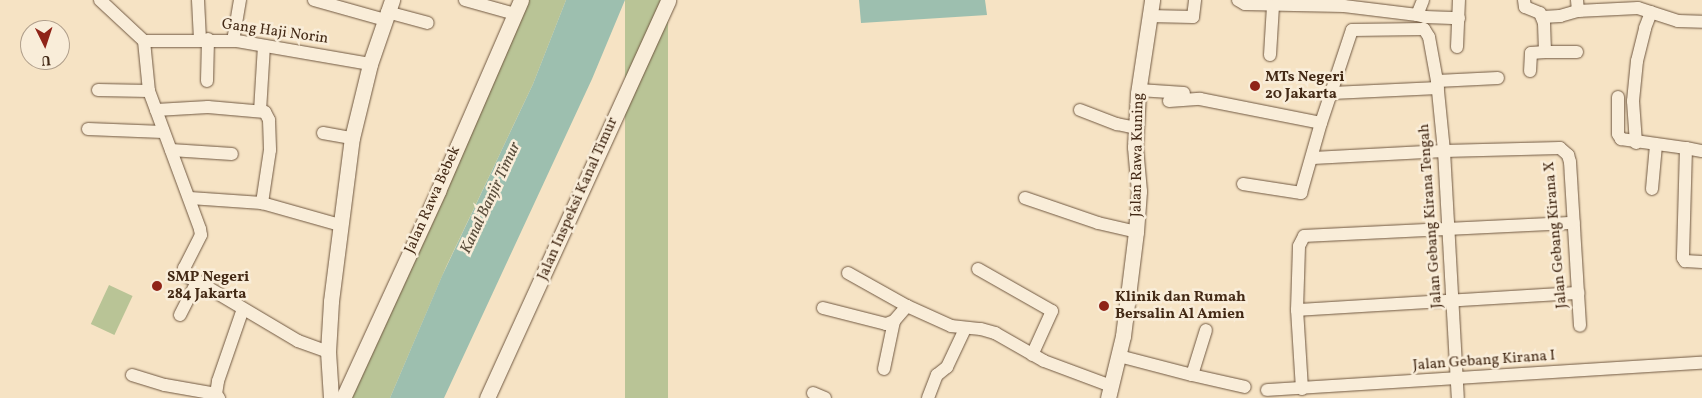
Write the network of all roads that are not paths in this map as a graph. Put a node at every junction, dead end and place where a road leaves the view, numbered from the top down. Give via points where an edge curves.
1 (100, 0) edge
2 (198, 0) edge
3 (240, 0) edge
4 (314, 0) edge
5 (464, 0) edge
6 (521, 0) edge
7 (668, 0) edge
8 (1152, 0) edge
9 (1195, 0) edge
10 (1238, 0) edge
11 (1423, 0) edge
12 (1459, 0) edge
13 (1524, 0) edge
14 (1306, 2) edge
15 (1345, 3) edge
16 (1639, 4) edge
17 (1578, 5) edge
18 (1273, 6) junction
19 (1654, 8) edge
20 (388, 11) edge
21 (515, 14) junction
22 (1417, 14) junction
23 (1149, 16) junction
24 (1543, 17) junction
25 (1459, 18) junction
26 (1702, 22) edge
27 (428, 23) dead end
28 (204, 40) junction
29 (144, 41) junction
30 (233, 41) junction
31 (264, 46) junction
32 (1457, 47) dead end
33 (1545, 52) junction
34 (1577, 52) dead end
35 (1270, 55) dead end
36 (370, 64) junction
37 (1530, 72) dead end
38 (1498, 78) dead end
39 (207, 81) dead end
40 (1438, 84) junction
41 (98, 90) dead end
42 (1139, 90) junction
43 (149, 91) junction
44 (1195, 94) dead end
45 (1332, 94) junction
46 (1618, 97) dead end
47 (1169, 101) dead end
48 (156, 110) junction
49 (1080, 110) dead end
50 (260, 111) junction
51 (1321, 123) junction
52 (1136, 128) junction
53 (88, 129) dead end
54 (163, 132) junction
55 (323, 133) dead end
56 (352, 138) junction
57 (1636, 143) junction
58 (1656, 145) junction
59 (1686, 148) junction
60 (171, 150) junction
61 (1444, 151) junction
62 (1702, 151) edge
63 (232, 154) dead end
64 (1313, 158) junction
65 (1243, 184) dead end
66 (1652, 189) dead end
67 (190, 198) junction
68 (1025, 198) dead end
69 (262, 203) junction
70 (1574, 223) junction
71 (340, 225) junction
72 (1448, 228) junction
73 (1136, 232) junction
74 (1702, 262) edge
75 (978, 269) dead end
76 (848, 273) dead end
77 (198, 281) junction
78 (1578, 294) junction
79 (1452, 300) junction
80 (907, 306) junction
81 (824, 308) dead end
82 (243, 309) junction
83 (1297, 310) junction
84 (180, 316) dead end
85 (894, 321) junction
86 (1580, 326) dead end
87 (965, 329) junction
88 (1206, 330) dead end
89 (328, 352) junction
90 (1032, 355) junction
91 (1119, 356) junction
92 (1702, 364) edge
93 (884, 369) dead end
94 (132, 374) dead end
95 (1192, 375) junction
96 (1456, 379) junction
97 (1245, 387) dead end
98 (1302, 389) junction
99 (1268, 390) dead end
100 (1110, 392) edge
101 (217, 396) edge
102 (331, 398) edge
103 (343, 398) edge
104 (487, 398) edge
105 (928, 398) edge
106 (1458, 398) edge

1 - 29 street
2 - 28 street
3 - 30 street
4 - 20 street
5 - 21 street
6 - 21 street, Jalan Rawa Bebek
7 - 104 street, Jalan Inspeksi Kanal Timur
8 - 23 street, Jalan Rawa Kuning
9 - 23 street via 1193,17
10 - 18 street via 1241,4
11 - 22 street
12 - 25 street
13 - 24 street via 1525,7
14 - 15 street
14 - 18 street
15 - 22 street
16 - 17 street
16 - 19 street
17 - 24 street via 1560,16
18 - 35 street
19 - 26 street via 1678,21
19 - 57 street via 1644,28 1637,61 1633,101
20 - 27 street
20 - 36 street
21 - 103 street, Jalan Rawa Bebek
22 - 25 street
23 - 42 street, Jalan Rawa Kuning
24 - 33 street
25 - 32 street
28 - 29 street, Gang Haji Norin
28 - 30 street, Gang Haji Norin
28 - 39 street
29 - 43 street
30 - 31 street, Gang Haji Norin
31 - 36 street, Gang Haji Norin
31 - 50 street
33 - 34 street
33 - 37 street via 1531,52
36 - 56 street
38 - 40 street
40 - 45 street
40 - 45 street, Jalan Gebang Kirana Tengah via 1427,32 1420,27 1352,30
40 - 61 street, Jalan Gebang Kirana Tengah
41 - 43 street
42 - 44 street
42 - 52 street, Jalan Rawa Kuning
43 - 48 street
45 - 51 street
46 - 57 street via 1619,137
47 - 51 street via 1187,98 1208,100
48 - 50 street via 208,107
48 - 54 street
49 - 52 street
50 - 69 street via 268,115 270,137
51 - 64 street
52 - 73 street, Jalan Rawa Kuning via 1139,191
53 - 54 street
54 - 60 street
55 - 56 street
56 - 71 street
57 - 58 street
58 - 59 street
58 - 66 street
59 - 62 street
59 - 74 street via 1682,258
60 - 63 street
60 - 67 street
61 - 64 street
61 - 70 street, Jalan Gebang Kirana X via 1556,146 1564,151 1570,162
61 - 72 street, Jalan Gebang Kirana Tengah
64 - 65 street via 1301,193
67 - 69 street
67 - 77 street via 200,235 184,273
68 - 73 street via 1098,223
69 - 71 street
70 - 72 street
70 - 78 street, Jalan Gebang Kirana X
71 - 89 street via 330,301
72 - 79 street, Jalan Gebang Kirana Tengah
72 - 83 street via 1304,236 1299,246
73 - 91 street, Jalan Rawa Kuning
75 - 90 street via 1052,311
76 - 80 street
77 - 82 street
77 - 84 street
78 - 79 street
78 - 86 street, Jalan Gebang Kirana X
79 - 83 street
79 - 96 street, Jalan Gebang Kirana Tengah
80 - 85 street
80 - 87 street via 934,320
81 - 85 street via 886,324
82 - 89 street via 298,341
82 - 101 street via 218,381
83 - 98 street
85 - 93 street
87 - 90 street via 981,328 994,333
87 - 105 street via 947,367 937,375
88 - 95 street
89 - 102 street
90 - 100 street
91 - 95 street
91 - 100 street, Jalan Rawa Kuning
92 - 96 street, Jalan Gebang Kirana I
94 - 101 street
95 - 97 street
96 - 98 street, Jalan Gebang Kirana I
96 - 106 street, Jalan Gebang Kirana Tengah
98 - 99 street, Jalan Gebang Kirana I

